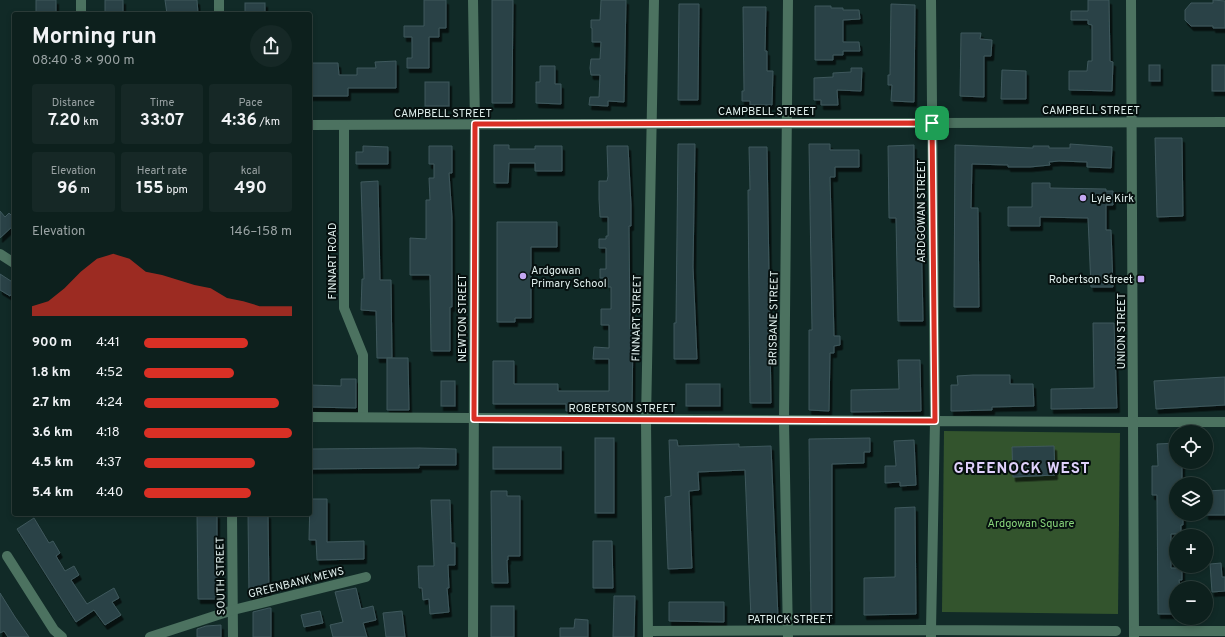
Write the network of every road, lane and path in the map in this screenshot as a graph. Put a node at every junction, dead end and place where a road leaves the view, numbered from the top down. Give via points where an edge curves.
1 (81, 0) edge
2 (219, 0) edge
3 (472, 0) edge
4 (654, 0) edge
5 (788, 0) edge
6 (932, 0) edge
7 (1131, 0) edge
8 (81, 12) edge
9 (219, 12) edge
10 (1132, 122) junction
11 (1225, 122) edge
12 (787, 123) junction
13 (932, 123) junction
14 (475, 124) junction
15 (652, 124) junction
16 (312, 125) edge
17 (344, 125) junction
18 (0, 254) edge
19 (12, 262) edge
20 (363, 416) junction
21 (312, 417) edge
22 (474, 419) junction
23 (646, 420) junction
24 (784, 421) junction
25 (935, 421) junction
26 (1133, 422) junction
27 (1225, 422) edge
28 (232, 516) edge
29 (7, 556) dead end
30 (366, 578) dead end
31 (232, 610) junction
32 (1116, 631) dead end
33 (1225, 631) edge
34 (648, 634) edge
35 (788, 634) edge
36 (931, 634) edge
37 (1134, 634) edge
38 (62, 637) edge
39 (150, 637) edge
40 (233, 637) edge
41 (473, 637) edge

1 - 8 street
2 - 9 street
3 - 14 street, NEWTON STREET
4 - 15 street, FINNART STREET
5 - 12 street, BRISBANE STREET
6 - 13 street, ARDGOWAN STREET
7 - 10 street, UNION STREET
10 - 11 street, CAMPBELL STREET
10 - 13 street, CAMPBELL STREET
10 - 26 street, UNION STREET
12 - 13 street, CAMPBELL STREET
12 - 15 street, CAMPBELL STREET
12 - 24 street, BRISBANE STREET
13 - 25 street, ARDGOWAN STREET
14 - 15 street, CAMPBELL STREET
14 - 17 street, CAMPBELL STREET
14 - 22 street, NEWTON STREET
15 - 23 street, FINNART STREET
16 - 17 street, CAMPBELL STREET
17 - 20 street, FINNART ROAD via 344,308 363,355
18 - 19 street
20 - 21 street, ROBERTSON STREET
20 - 22 street, ROBERTSON STREET
22 - 23 street, ROBERTSON STREET
22 - 41 street, NEWTON STREET
23 - 24 street, ROBERTSON STREET
23 - 34 street, FINNART STREET
24 - 25 street, ROBERTSON STREET
24 - 35 street, BRISBANE STREET
25 - 26 street
25 - 36 street
26 - 27 street
26 - 37 street
28 - 31 street, SOUTH STREET
29 - 38 street via 54,630
30 - 31 street, GREENBANK MEWS
31 - 39 street, GREENBANK MEWS
31 - 40 street, SOUTH STREET
32 - 36 street
33 - 37 street
34 - 35 street, PATRICK STREET
35 - 36 street, PATRICK STREET

